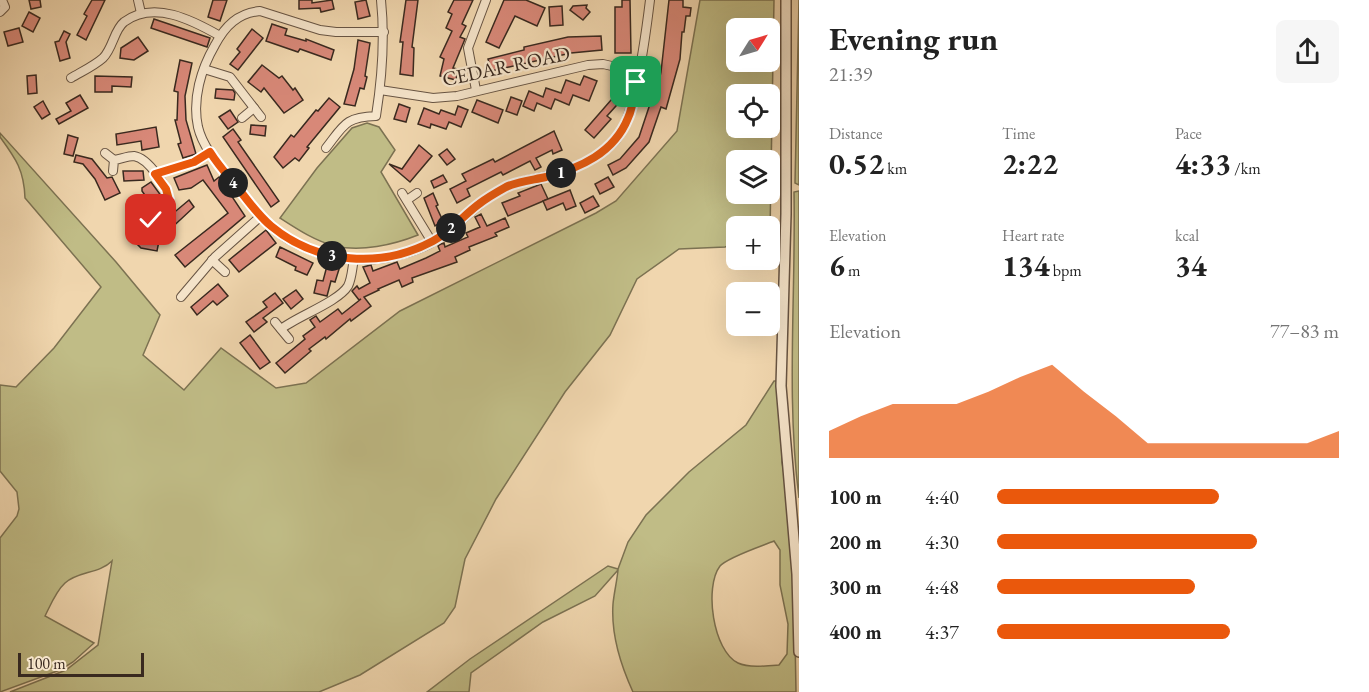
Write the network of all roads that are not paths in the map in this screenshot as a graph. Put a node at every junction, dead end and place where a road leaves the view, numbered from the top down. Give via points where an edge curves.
1 (138, 0) edge
2 (381, 0) edge
3 (486, 0) edge
4 (650, 0) edge
5 (786, 0) edge
6 (141, 13) junction
7 (384, 32) junction
8 (220, 36) junction
9 (204, 69) junction
10 (638, 72) junction
11 (71, 78) dead end
12 (380, 90) junction
13 (476, 90) junction
14 (254, 108) junction
15 (261, 117) dead end
16 (242, 118) dead end
17 (326, 148) dead end
18 (210, 152) junction
19 (105, 153) dead end
20 (114, 160) junction
21 (113, 171) dead end
22 (155, 174) junction
23 (417, 193) dead end
24 (261, 216) junction
25 (147, 226) junction
26 (142, 234) dead end
27 (156, 235) dead end
28 (432, 242) junction
29 (354, 259) junction
30 (212, 260) junction
31 (225, 272) dead end
32 (181, 297) dead end
33 (275, 322) dead end
34 (281, 329) junction
35 (289, 339) dead end
36 (799, 652) edge

1 - 6 street
2 - 7 street
3 - 13 street via 468,48
4 - 10 street
5 - 36 street via 781,386 797,573
6 - 8 street via 163,11 189,19
6 - 11 street via 123,22 104,58
7 - 8 street via 336,33 260,11 230,23
7 - 12 street
8 - 9 street
9 - 14 street via 230,77
9 - 18 street via 196,109 200,134
10 - 13 street, CEDAR ROAD via 603,64 588,65
10 - 28 street via 629,117 617,139 606,149 564,172 510,185
12 - 13 street, CEDAR ROAD via 433,98
12 - 17 street via 376,116 348,121
14 - 15 street
14 - 16 street
18 - 22 street via 194,162
18 - 24 street
19 - 20 street
20 - 21 street
20 - 22 street via 133,156 148,164
22 - 25 street via 169,200
23 - 28 street via 405,196
24 - 29 street via 304,247 324,255
24 - 30 street
25 - 26 street
25 - 27 street
28 - 29 street via 384,258
29 - 34 street via 351,279 342,294
30 - 31 street
30 - 32 street
33 - 34 street
34 - 35 street

